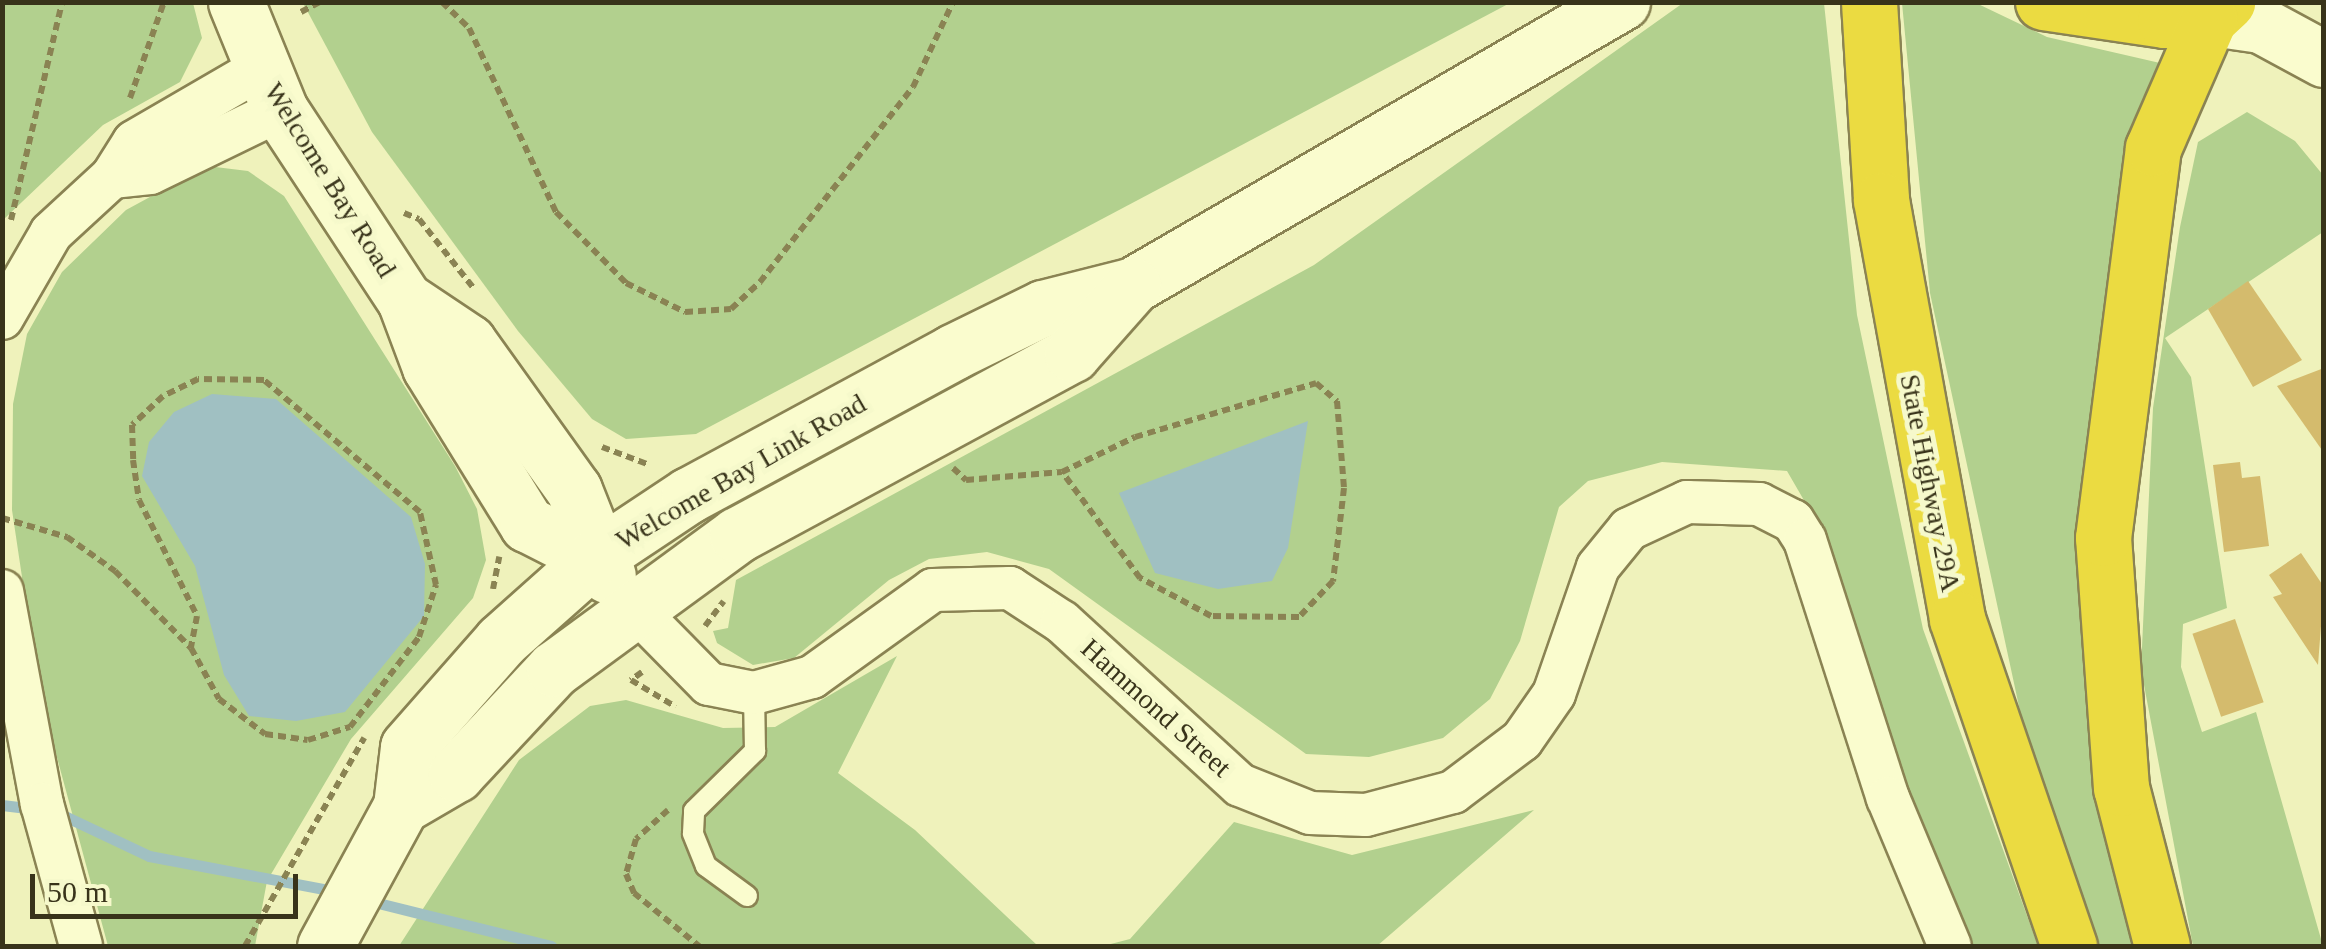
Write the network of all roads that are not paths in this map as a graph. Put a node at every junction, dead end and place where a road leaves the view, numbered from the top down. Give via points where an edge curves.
1 (236, 2) edge
2 (1622, 2) edge
3 (1869, 2) edge
4 (2043, 2) edge
5 (2216, 13) edge
6 (2324, 59) edge
7 (271, 89) junction
8 (1132, 286) junction
9 (2, 318) edge
10 (594, 558) junction
11 (2, 591) edge
12 (633, 607) junction
13 (754, 693) junction
14 (389, 826) junction
15 (747, 896) dead end
16 (328, 940) edge
17 (81, 946) edge
18 (1950, 946) edge
19 (2069, 946) edge
20 (2162, 946) edge

1 - 7 main road, Welcome Bay Road
2 - 8 main road, Welcome Bay Link Road
3 - 19 highway, State Highway 29A via 1884,218 1957,619
4 - 5 highway via 2117,17
5 - 6 main road via 2261,26
5 - 20 highway via 2153,148 2103,538 2121,788
7 - 9 street via 134,142 112,176 50,233
7 - 10 main road, Welcome Bay Road via 405,300 468,342 574,490
8 - 10 main road, Welcome Bay Link Road via 1043,308 953,352 690,495
8 - 12 main road, Welcome Bay Link Road via 1072,354 737,535
10 - 12 main road, Welcome Bay Road
10 - 14 main road, Welcome Bay Link Road via 501,641 408,747
11 - 17 street via 18,695
12 - 13 street via 698,676
12 - 14 main road, Welcome Bay Link Road via 554,669 456,774
13 - 15 lane via 755,751 694,811 693,833 706,866
13 - 18 street, Hammond Street via 812,676 915,598 986,583 1048,610 1240,784 1310,813 1392,812 1453,792 1522,740 1566,668 1598,567 1629,529 1687,502 1746,500 1782,512 1805,540 1888,798
14 - 16 main road, Welcome Bay Link Road

